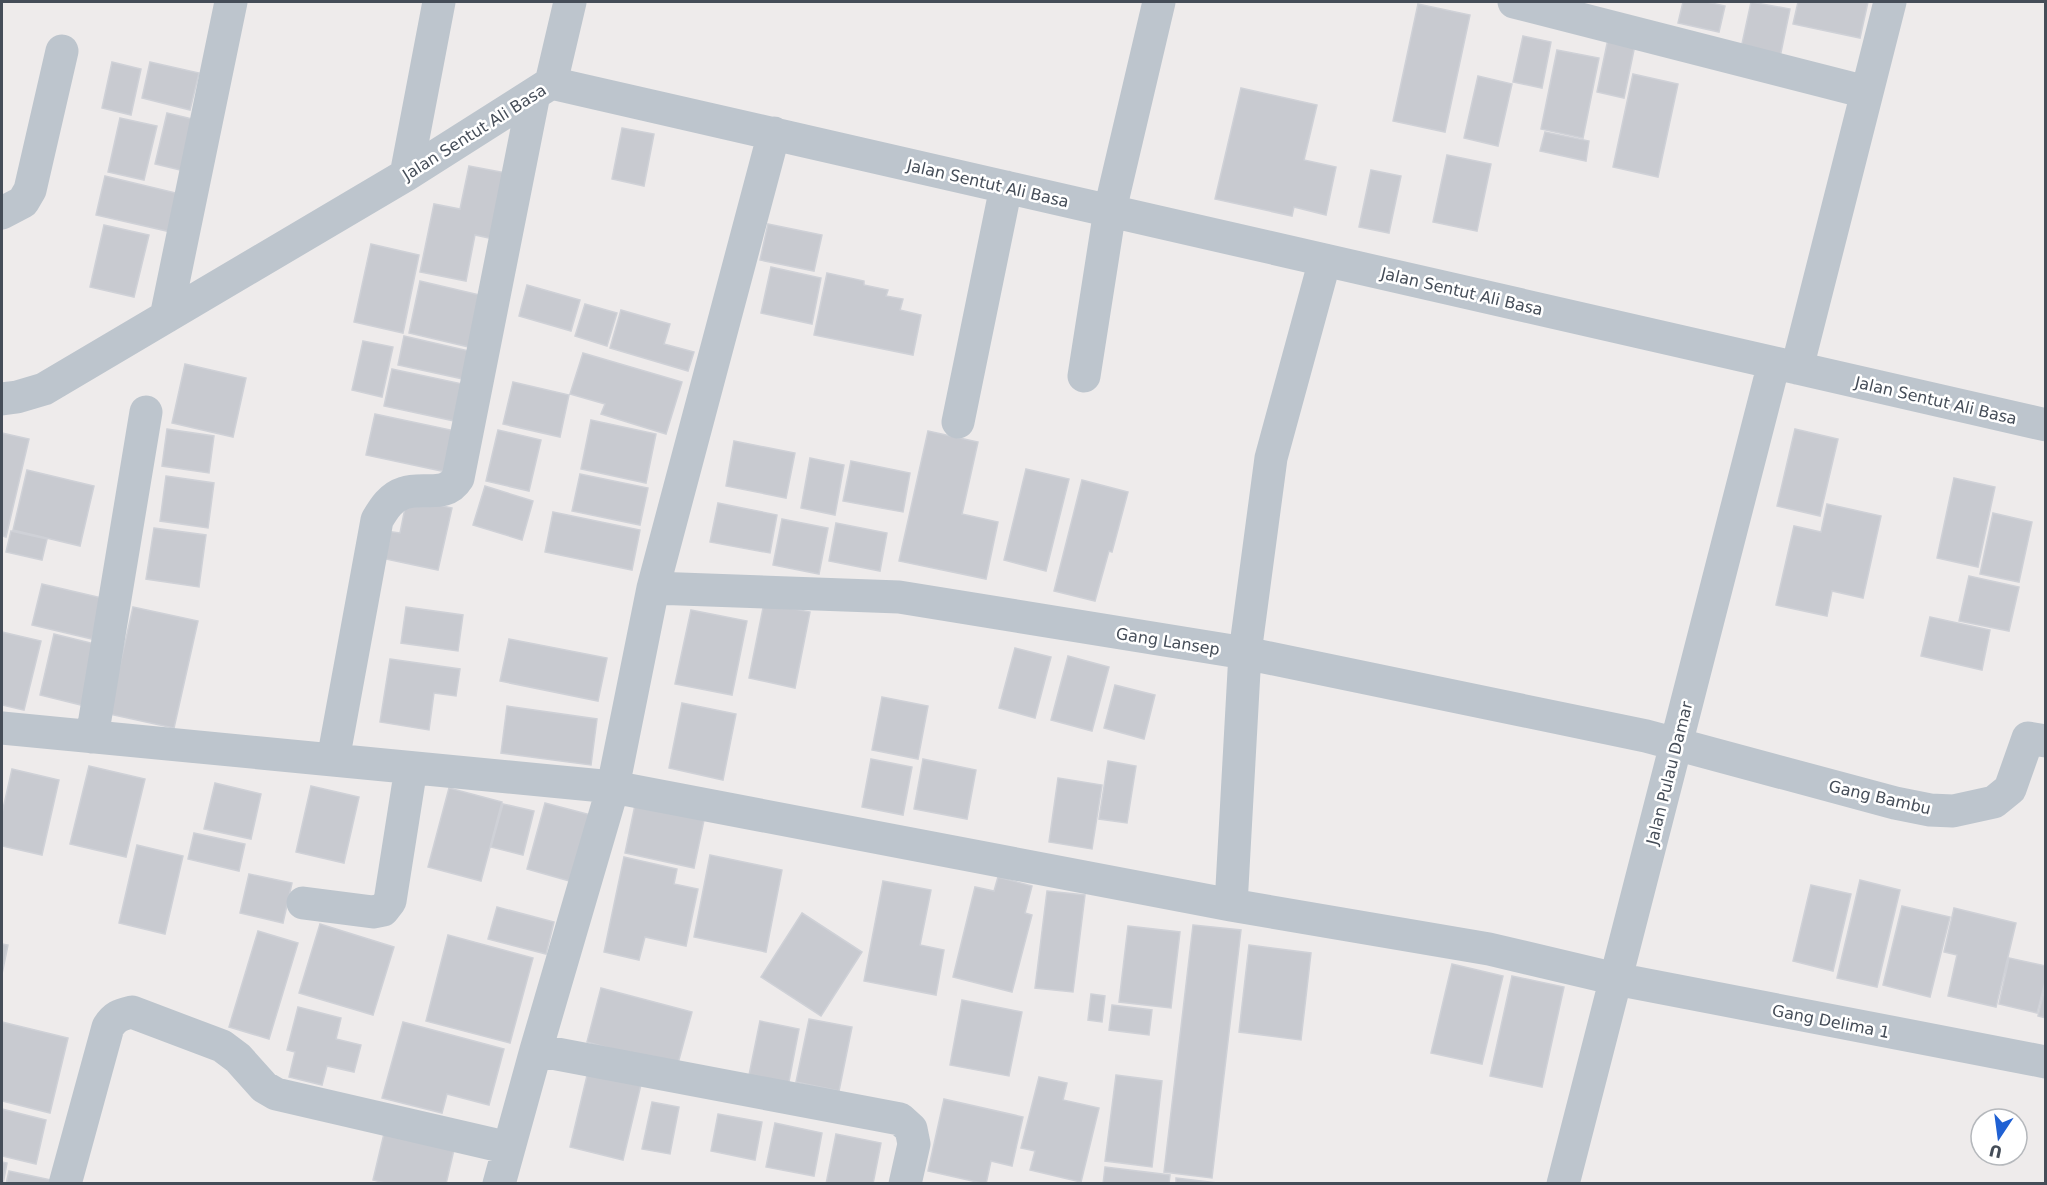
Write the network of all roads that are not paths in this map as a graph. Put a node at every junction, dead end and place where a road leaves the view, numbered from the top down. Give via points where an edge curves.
1 (231, 2) edge
2 (439, 2) edge
3 (570, 2) edge
4 (1159, 2) edge
5 (1514, 2) edge
6 (1890, 2) edge
7 (62, 51) dead end
8 (543, 89) junction
9 (1866, 92) junction
10 (774, 133) junction
11 (406, 175) junction
12 (1006, 187) junction
13 (1110, 210) junction
14 (2, 213) edge
15 (1325, 260) junction
16 (166, 317) junction
17 (1786, 366) junction
18 (1084, 376) dead end
19 (2, 399) edge
20 (146, 412) dead end
21 (958, 422) dead end
22 (2046, 425) edge
23 (653, 588) junction
24 (1245, 653) junction
25 (2, 728) edge
26 (92, 737) junction
27 (2046, 741) edge
28 (1677, 744) junction
29 (333, 760) junction
30 (411, 768) junction
31 (613, 787) junction
32 (303, 903) dead end
33 (1231, 905) junction
34 (1616, 979) junction
35 (536, 1050) junction
36 (2046, 1062) edge
37 (509, 1148) junction
38 (65, 1184) edge
39 (500, 1184) edge
40 (905, 1184) edge
41 (1563, 1184) edge

1 - 16 street
2 - 11 street
3 - 8 street
4 - 13 street
5 - 9 street
6 - 9 street, Jalan Pulau Damar
7 - 14 street via 30,190 24,202
8 - 10 street, Jalan Sentut Ali Basa
8 - 11 street, Jalan Sentut Ali Basa
8 - 29 street via 458,478 446,489 405,492 388,502 377,520
9 - 17 street, Jalan Pulau Damar
10 - 12 street, Jalan Sentut Ali Basa
10 - 23 street
11 - 16 street, Jalan Sentut Ali Basa
12 - 13 street, Jalan Sentut Ali Basa
12 - 21 street
13 - 15 street, Jalan Sentut Ali Basa
13 - 18 street
15 - 17 street, Jalan Sentut Ali Basa
15 - 24 street via 1271,458
16 - 19 street, Jalan Sentut Ali Basa via 44,389
17 - 22 street, Jalan Sentut Ali Basa
17 - 28 street, Jalan Pulau Damar
20 - 26 street
23 - 24 street, Gang Lansep via 898,597
23 - 31 street
24 - 28 street, Gang Lansep
24 - 33 street
25 - 26 street, Gang Delima 1
26 - 29 street, Gang Delima 1
27 - 28 street, Gang Bambu via 2028,738 2010,789 1994,802 1953,811 1895,803
28 - 34 street, Jalan Pulau Damar
29 - 30 street, Gang Delima 1
30 - 31 street, Gang Delima 1
30 - 32 street via 390,901 382,910 373,912
31 - 33 street, Gang Delima 1
31 - 35 street
33 - 34 street, Gang Delima 1 via 1489,949
34 - 36 street, Gang Delima 1
34 - 41 street, Jalan Pulau Damar
35 - 37 street
35 - 40 street via 900,1119 911,1129 914,1144
37 - 38 street via 276,1094 222,1046 132,1012 113,1018 108,1027
37 - 39 street

